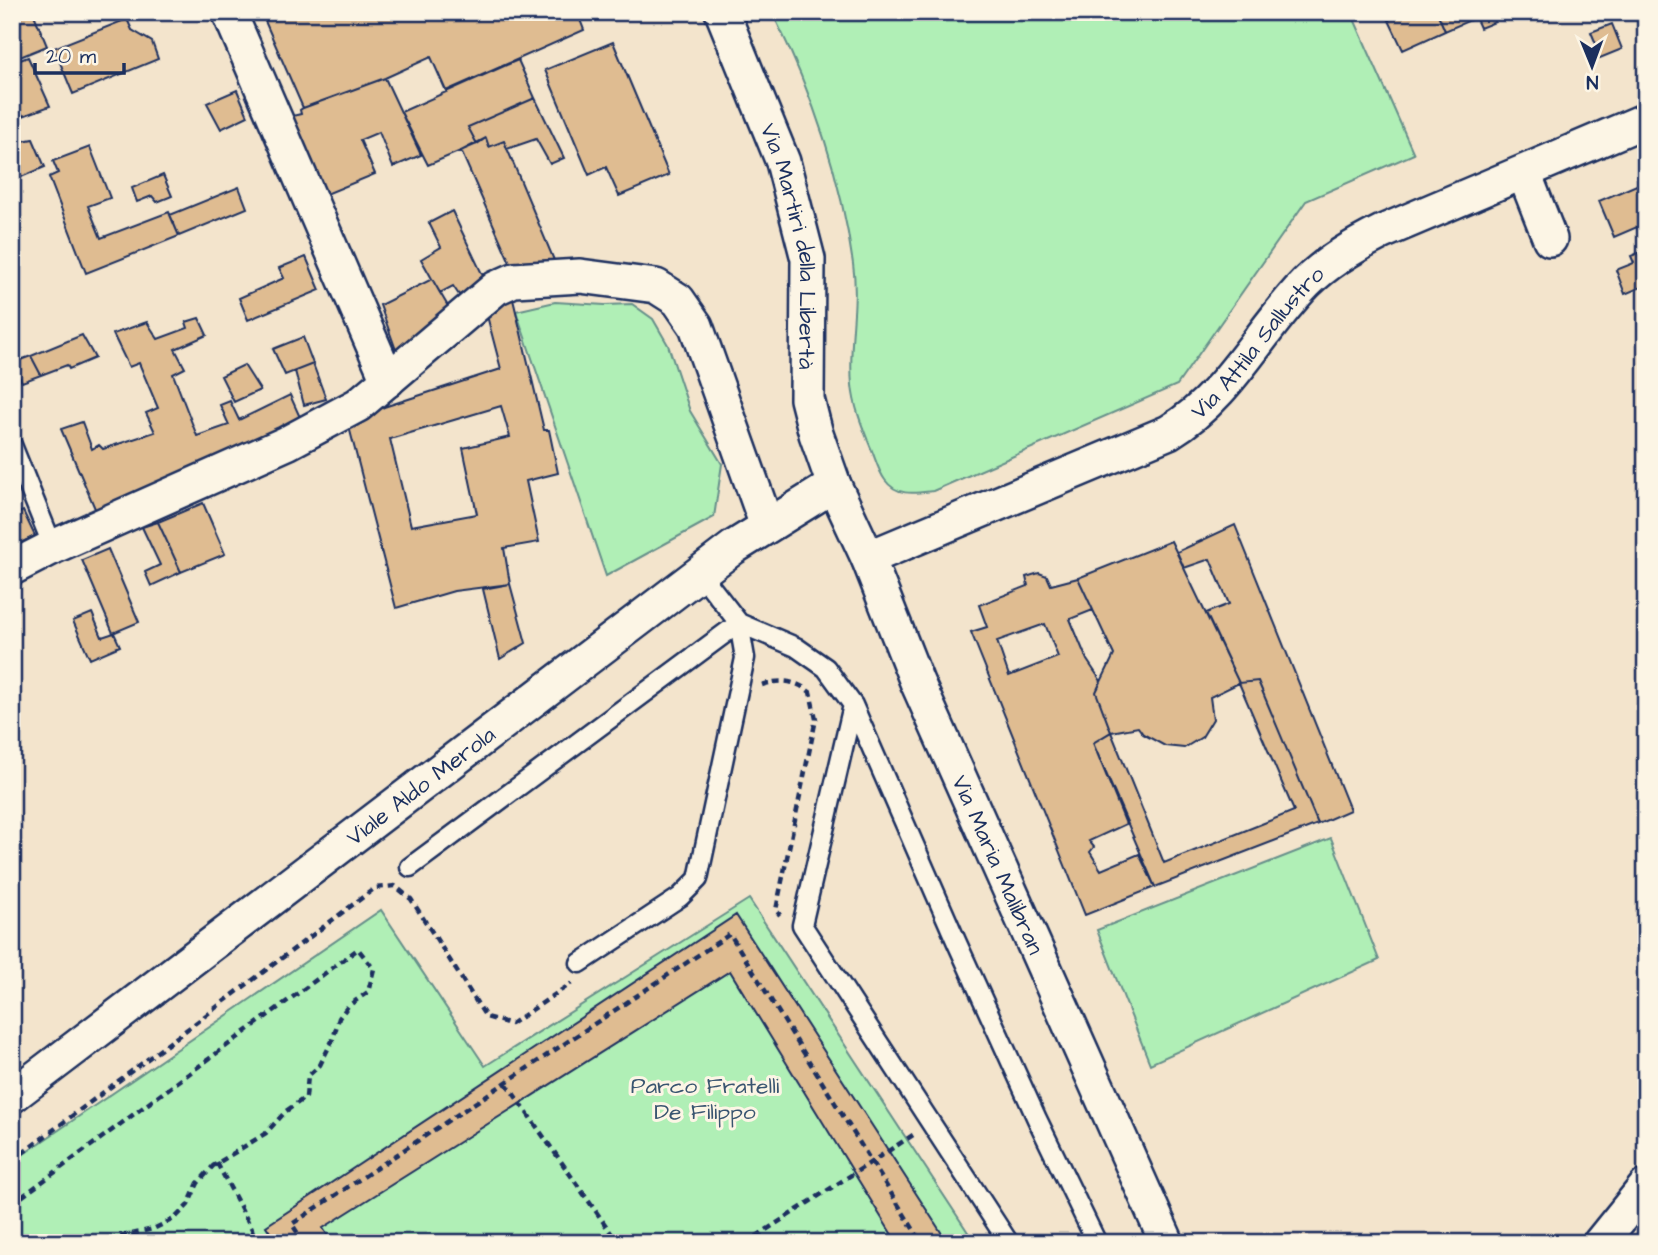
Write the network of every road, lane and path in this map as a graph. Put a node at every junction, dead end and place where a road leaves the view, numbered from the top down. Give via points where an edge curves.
1 (229, 12) edge
2 (722, 12) edge
3 (1646, 120) edge
4 (1524, 173) junction
5 (1550, 239) dead end
6 (388, 380) junction
7 (12, 445) edge
8 (834, 485) junction
9 (767, 526) junction
10 (53, 547) junction
11 (868, 558) junction
12 (12, 568) edge
13 (700, 573) junction
14 (739, 623) junction
15 (758, 686) dead end
16 (853, 705) junction
17 (410, 867) dead end
18 (783, 921) dead end
19 (578, 971) joint
20 (506, 1083) junction
21 (12, 1096) edge
22 (931, 1123) junction
23 (12, 1161) edge
24 (872, 1161) junction
25 (217, 1163) junction
26 (1646, 1186) edge
27 (12, 1204) edge
28 (93, 1243) edge
29 (254, 1243) edge
30 (304, 1243) edge
31 (618, 1243) edge
32 (746, 1243) edge
33 (922, 1243) edge
34 (1009, 1243) edge
35 (1097, 1243) edge
36 (1167, 1243) edge
37 (1600, 1243) edge

1 - 6 street
2 - 8 street, Via Martiri della Libertà via 783,162 808,259 807,399
3 - 4 street, Via Attila Sallustro
4 - 5 street
4 - 11 street, Via Attila Sallustro via 1382,232 1339,256 1306,283 1209,403 1169,432
6 - 9 street via 496,288 514,280 580,276 656,286 678,300 696,326
6 - 10 street via 358,405 287,443
7 - 10 lane
8 - 9 street, Viale Aldo Merola
8 - 11 street, Via Maria Malibran
9 - 13 street, Viale Aldo Merola
10 - 12 street
11 - 36 street, Via Maria Malibran via 917,682
13 - 14 lane
13 - 21 street, Viale Aldo Merola
14 - 16 lane via 796,648 826,668
14 - 17 lane
14 - 19 lane via 745,658 698,879
15 - 18 path via 776,680 799,683 810,692 816,719 776,910
16 - 22 lane via 802,925
16 - 35 lane via 962,954
19 - 23 path via 510,1024 486,1017 411,899 395,886 375,888
20 - 24 path via 730,934
20 - 30 path via 292,1224
20 - 31 path
22 - 24 path
22 - 34 lane
24 - 32 path
24 - 33 path
25 - 27 path via 266,1133 306,1097 308,1076 334,1039 339,1018 368,992 374,969 358,949
25 - 28 path via 174,1219 153,1229
25 - 29 path via 252,1229
26 - 37 street

